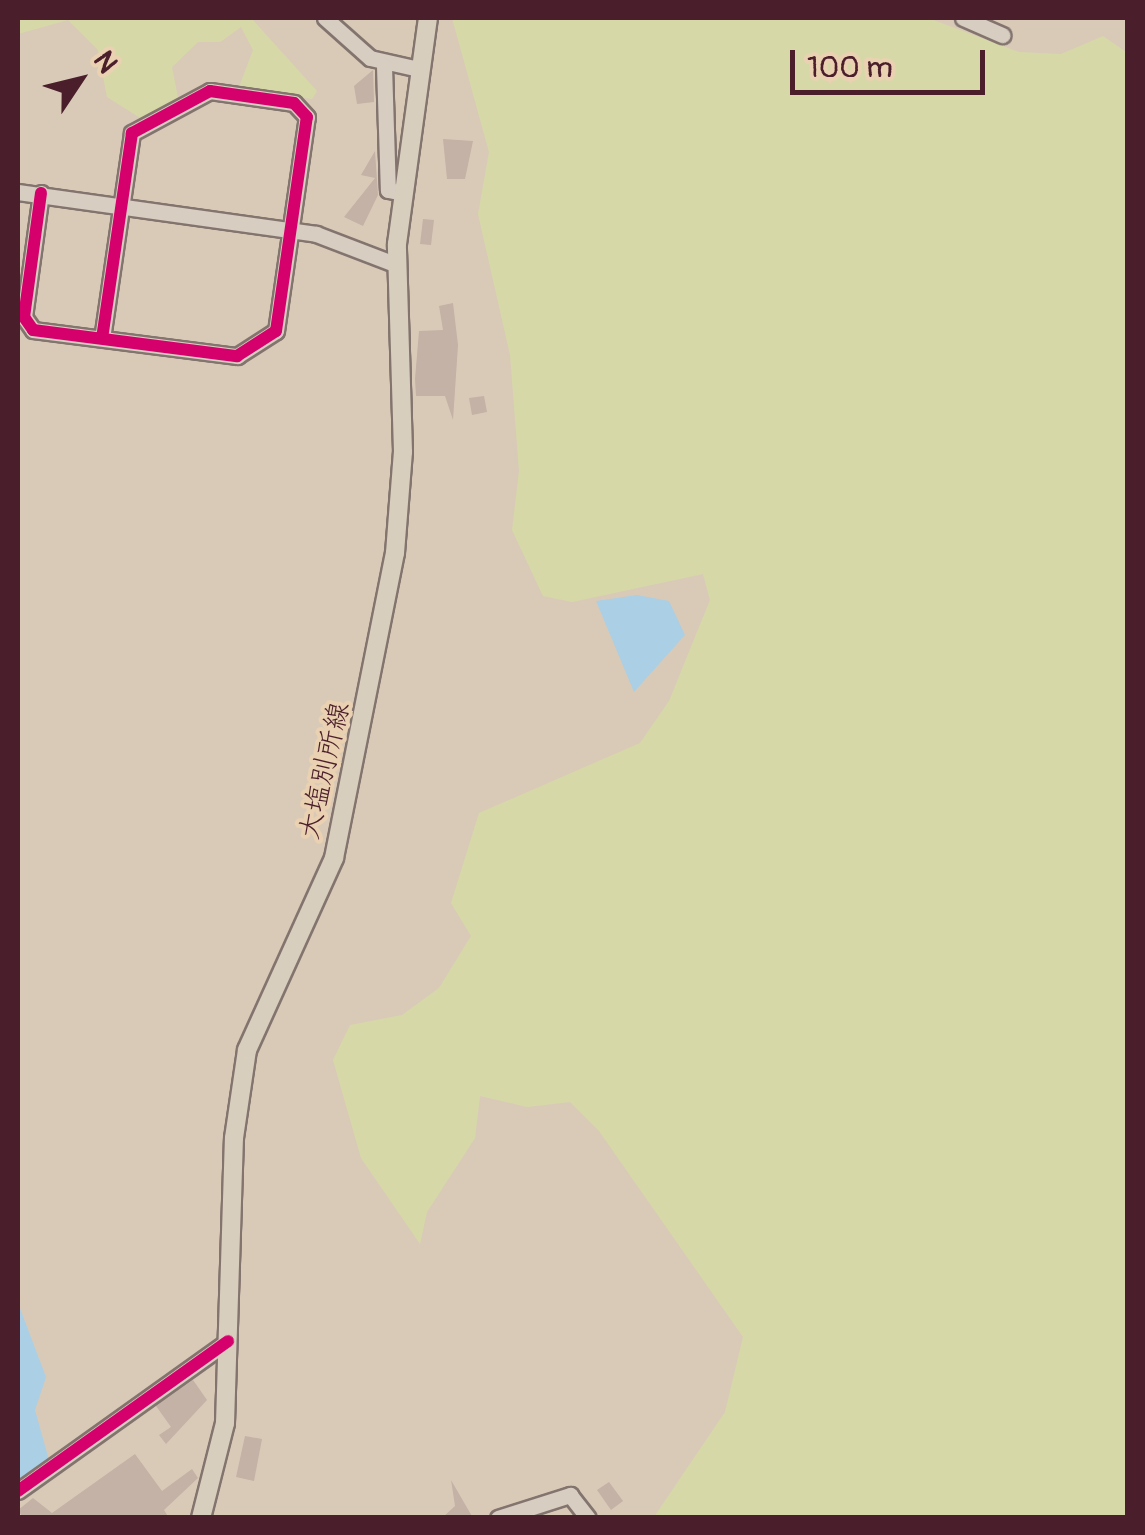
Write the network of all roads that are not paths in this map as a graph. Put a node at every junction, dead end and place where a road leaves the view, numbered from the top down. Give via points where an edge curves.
1 (325, 18) edge
2 (428, 18) edge
3 (962, 18) edge
4 (1002, 35) dead end
5 (384, 66) junction
6 (419, 69) junction
7 (18, 192) edge
8 (41, 192) junction
9 (404, 192) junction
10 (121, 206) junction
11 (290, 231) junction
12 (398, 265) junction
13 (102, 338) junction
14 (228, 1341) junction
15 (18, 1491) edge
16 (207, 1516) edge
17 (498, 1518) edge
18 (588, 1518) edge

1 - 5 street
2 - 6 main road, 大塩別所線
3 - 4 street
5 - 6 street
5 - 9 street via 388,190
6 - 9 main road, 大塩別所線
7 - 8 street
8 - 10 street
8 - 13 street via 24,317 33,330
9 - 12 main road, 大塩別所線
10 - 11 street
10 - 11 street via 132,132 210,90 294,102 307,117
10 - 13 street
11 - 12 street
11 - 13 street via 276,331 238,356
12 - 14 main road, 大塩別所線 via 403,452 394,553 334,858 246,1050 234,1138
14 - 15 street
14 - 16 main road, 大塩別所線 via 225,1423
17 - 18 street via 570,1495

